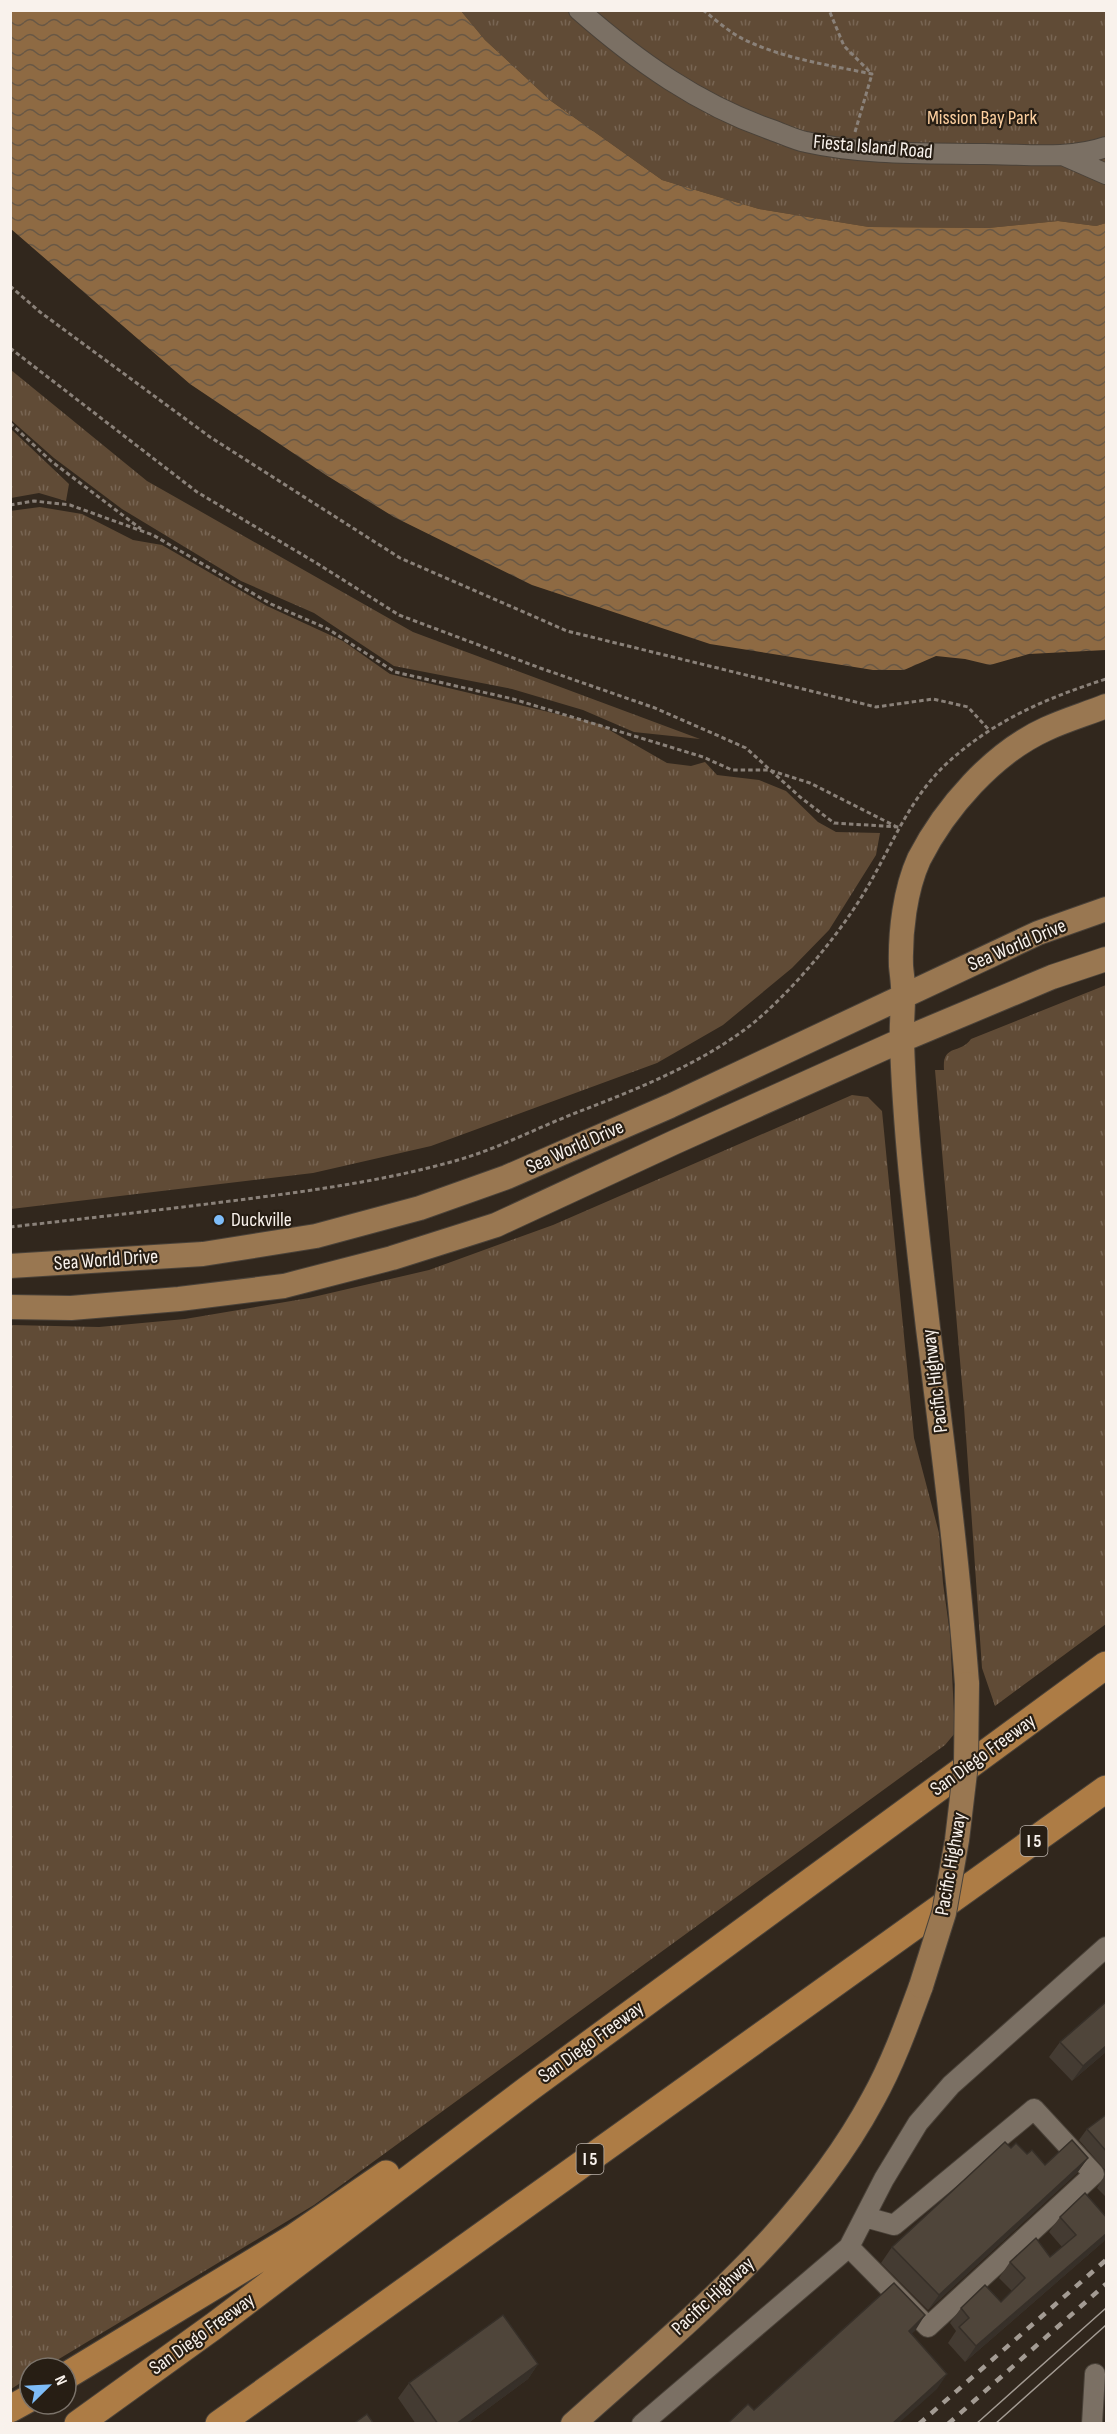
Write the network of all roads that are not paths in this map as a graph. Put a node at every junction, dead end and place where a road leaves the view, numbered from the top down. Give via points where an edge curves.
1 (579, 10) edge
2 (1107, 147) edge
3 (1060, 154) junction
4 (1107, 174) edge
5 (1107, 706) edge
6 (1107, 909) edge
7 (1107, 959) edge
8 (904, 995) junction
9 (902, 1040) junction
10 (10, 1266) edge
11 (10, 1307) edge
12 (1107, 1665) edge
13 (1107, 1789) edge
14 (1107, 1947) edge
15 (528, 2089) junction
16 (865, 2217) junction
17 (849, 2247) junction
18 (78, 2369) edge
19 (1095, 2374) dead end
20 (578, 2420) edge
21 (78, 2424) edge
22 (219, 2424) edge
23 (642, 2424) edge
24 (1092, 2424) edge

1 - 3 street, Fiesta Island Road via 620,47 697,98 804,142 850,150
2 - 3 street, Fiesta Island Road
3 - 4 street, Fiesta Island Road
5 - 8 main road, Pacific Highway via 1044,730 1007,754 958,798 936,829 918,862 908,897 902,941
6 - 8 main road, Sea World Drive via 1038,933
7 - 9 main road, Sea World Drive via 1052,977
8 - 9 main road, Pacific Highway
8 - 10 main road, Sea World Drive via 670,1106 507,1177 420,1208 315,1236 203,1254
9 - 11 main road, Sea World Drive via 496,1225 392,1258 284,1286 71,1308
9 - 20 main road, Pacific Highway, bridge via 917,1238 959,1582 967,1684 966,1764 944,1913 900,2041 873,2098 813,2192 729,2283
12 - 15 highway, San Diego Freeway
13 - 22 highway, I 5
14 - 16 street via 951,2085 918,2123
15 - 18 highway via 420,2149 302,2232
15 - 21 highway, San Diego Freeway
16 - 17 street
16 - 17 street via 894,2225 1034,2109 1094,2174 928,2327
17 - 23 street
19 - 24 street

